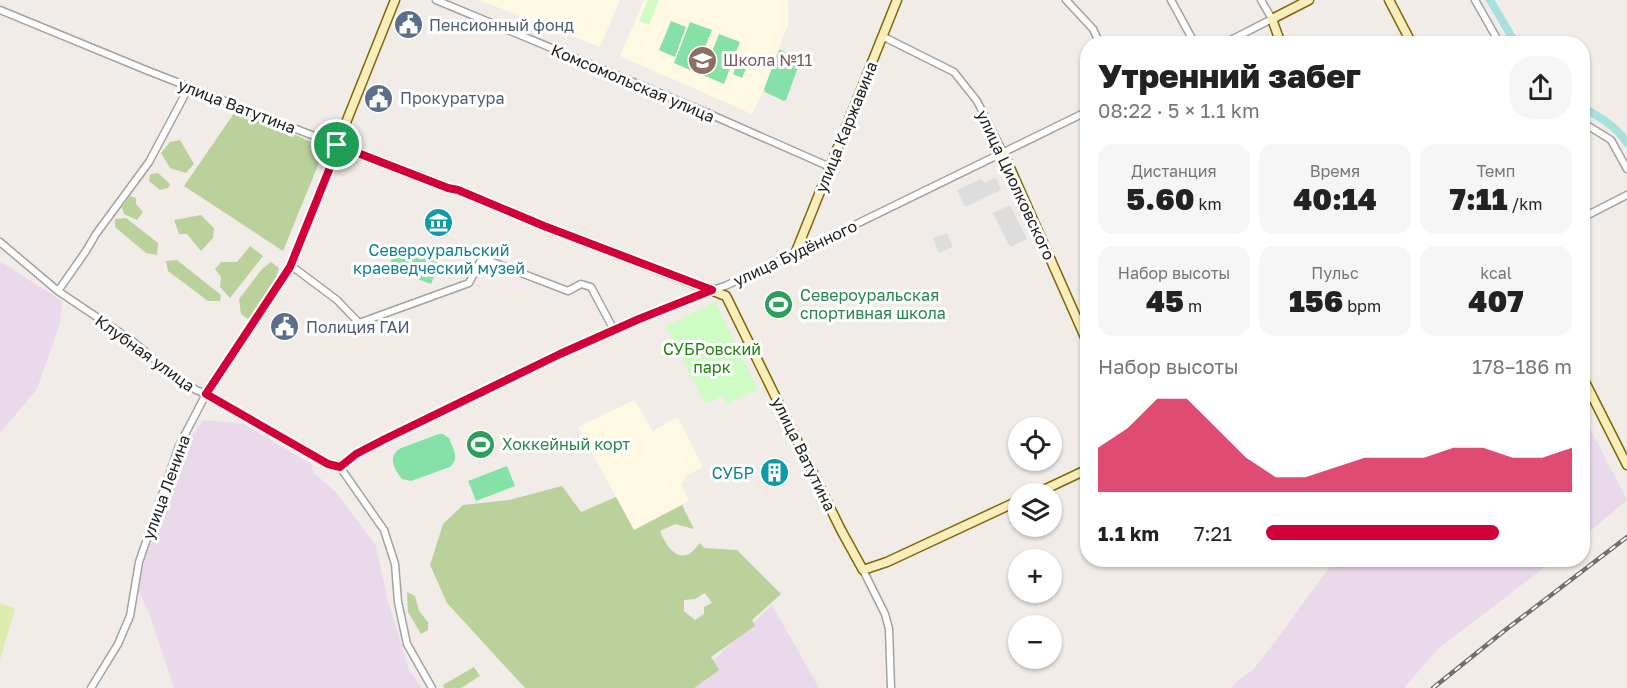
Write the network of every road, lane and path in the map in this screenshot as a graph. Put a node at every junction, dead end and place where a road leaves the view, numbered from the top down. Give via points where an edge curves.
1 (395, 0) edge
2 (436, 0) edge
3 (897, 0) edge
4 (1066, 0) edge
5 (1171, 0) edge
6 (1261, 0) edge
7 (1309, 0) edge
8 (1389, 0) edge
9 (1475, 0) edge
10 (0, 10) edge
11 (1272, 19) junction
12 (882, 36) junction
13 (1096, 36) edge
14 (1191, 36) edge
15 (1239, 36) edge
16 (1278, 36) edge
17 (1408, 36) edge
18 (1495, 36) edge
19 (189, 87) junction
20 (1080, 115) edge
21 (1590, 127) edge
22 (337, 145) junction
23 (1003, 152) junction
24 (830, 167) junction
25 (1627, 169) edge
26 (1627, 195) edge
27 (1590, 214) edge
28 (0, 242) edge
29 (795, 254) junction
30 (290, 267) junction
31 (712, 290) junction
32 (58, 291) junction
33 (1080, 326) edge
34 (614, 330) junction
35 (1590, 392) edge
36 (206, 394) junction
37 (1627, 465) edge
38 (340, 467) junction
39 (1080, 473) edge
40 (1058, 483) edge
41 (1008, 506) edge
42 (863, 570) junction
43 (91, 688) edge
44 (432, 688) edge
45 (891, 688) edge

1 - 22 main road, улица Ленина
2 - 24 street, Комсомольская улица
3 - 12 main road, улица Каржавина
4 - 13 street
5 - 14 street
6 - 11 street
7 - 11 main road
8 - 17 main road
9 - 18 street
10 - 19 street, улица Ватутина
11 - 15 street
11 - 16 main road
12 - 23 street, улица Циолковского via 954,72 977,101
12 - 24 main road, улица Каржавина
19 - 22 street, улица Ватутина
19 - 32 street via 148,162
20 - 23 street, улица Будённого
21 - 25 street via 1611,140
22 - 30 street, улица Ленина
22 - 31 main road, улица Ватутина
23 - 29 street, улица Будённого
23 - 33 main road, улица Циолковского
24 - 29 main road, улица Каржавина
26 - 27 street
28 - 32 street, Клубная улица
29 - 31 street, улица Будённого
30 - 34 street via 338,300 359,323 469,283 480,262 487,260 568,291 581,284 591,287
30 - 36 street, улица Ленина
31 - 34 street, улица Будённого
31 - 42 main road, улица Ватутина via 726,296
32 - 36 street, Клубная улица
34 - 38 street, улица Будённого via 385,439
35 - 37 main road
36 - 38 street, Клубная улица via 328,464
36 - 43 street, улица Ленина via 179,446 139,562 129,616 118,644
38 - 44 street via 384,530 395,564 407,644
39 - 40 main road
41 - 42 main road
42 - 45 street via 889,629

